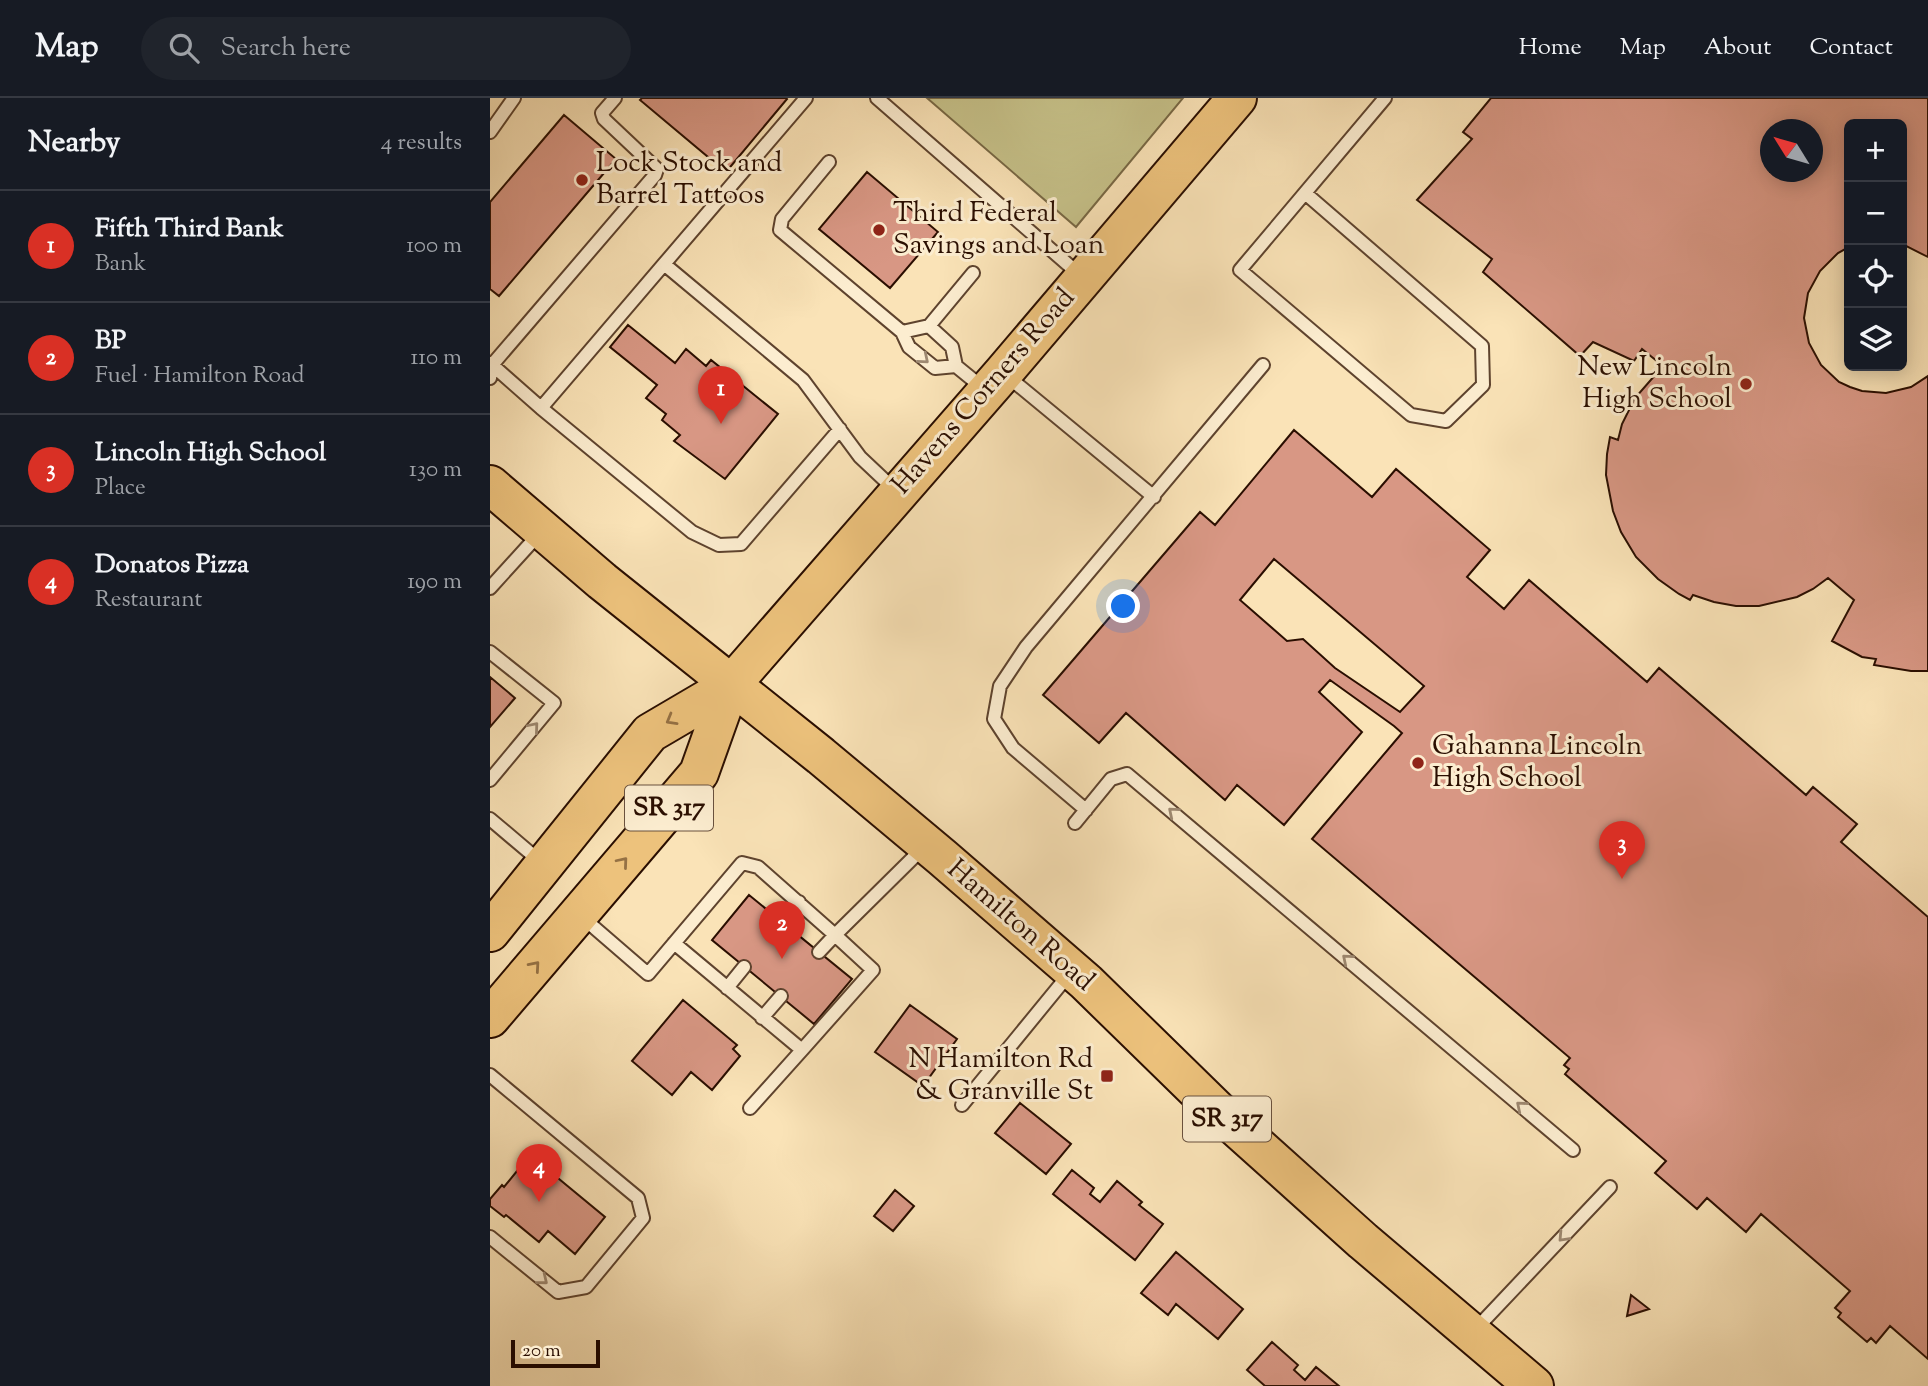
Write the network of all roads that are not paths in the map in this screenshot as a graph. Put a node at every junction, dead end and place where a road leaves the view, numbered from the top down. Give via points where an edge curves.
1 (514, 98) edge
2 (615, 98) edge
3 (806, 98) edge
4 (877, 98) edge
5 (1237, 98) edge
6 (1385, 98) edge
7 (490, 132) edge
8 (829, 162) dead end
9 (1305, 193) junction
10 (664, 264) junction
11 (973, 273) dead end
12 (1083, 277) junction
13 (929, 326) junction
14 (902, 332) junction
15 (491, 364) edge
16 (1263, 365) dead end
17 (956, 366) junction
18 (490, 378) edge
19 (994, 382) junction
20 (541, 408) junction
21 (840, 429) junction
22 (490, 485) edge
23 (898, 492) junction
24 (1154, 497) junction
25 (542, 530) junction
26 (490, 588) edge
27 (490, 652) edge
28 (730, 686) junction
29 (490, 780) edge
30 (1086, 810) junction
31 (490, 819) edge
32 (1075, 823) dead end
33 (927, 844) junction
34 (545, 865) junction
35 (799, 902) junction
36 (579, 914) junction
37 (783, 922) dead end
38 (490, 932) edge
39 (835, 935) junction
40 (674, 943) junction
41 (819, 952) dead end
42 (744, 967) dead end
43 (1072, 970) junction
44 (727, 988) junction
45 (781, 996) dead end
46 (762, 1017) junction
47 (490, 1018) edge
48 (802, 1051) junction
49 (490, 1075) edge
50 (962, 1105) dead end
51 (750, 1108) dead end
52 (1573, 1150) dead end
53 (1610, 1187) dead end
54 (490, 1237) edge
55 (1471, 1334) junction
56 (1534, 1386) edge

1 - 7 lane
2 - 15 lane via 602,113 604,119 657,169 655,174
3 - 10 lane
4 - 12 lane
5 - 12 main road, Havens Corners Road
6 - 9 lane
8 - 14 lane via 782,219 780,230
9 - 9 lane via 1482,346 1483,385 1446,421 1411,415 1240,270
10 - 20 lane
10 - 21 lane via 803,380
11 - 13 lane
12 - 19 main road, Havens Corners Road
13 - 14 lane
13 - 17 lane via 952,347
14 -> 17 lane via 909,347 935,368
15 - 18 lane
15 - 20 lane
16 - 24 lane
17 - 19 lane
19 - 23 main road, Havens Corners Road
19 - 24 lane
20 - 21 lane via 692,532 719,545 741,544
21 - 23 lane via 860,457
22 - 25 main road, Hamilton Road
23 - 28 main road, Havens Corners Road
24 - 30 lane via 1026,647 1000,686 994,719 1013,748
25 - 26 lane
25 - 28 main road, Hamilton Road
29 -> 27 lane via 554,704
28 - 33 main road, Hamilton Road / SR 317
28 -> 34 main road, SR 317 via 650,733
36 -> 28 main road, SR 317 via 699,773
30 - 32 lane
52 -> 30 lane via 1127,774 1111,779
31 - 34 lane
33 - 39 lane
33 - 43 main road, Hamilton Road / SR 317
34 - 38 main road, SR 317
35 - 37 lane
35 - 39 lane
35 - 40 lane via 758,867 742,863
36 - 40 lane via 648,974
47 -> 36 main road, SR 317
39 - 41 lane
39 - 48 lane via 873,970
40 - 44 lane
42 - 44 lane
43 - 50 lane
43 - 55 main road, Hamilton Road / SR 317 via 1216,1109
44 - 46 lane
45 - 46 lane
46 - 48 lane
48 - 51 lane
54 -> 49 lane via 558,1292 586,1287 643,1218 638,1198
53 -> 55 lane
55 - 56 main road, Hamilton Road / SR 317

